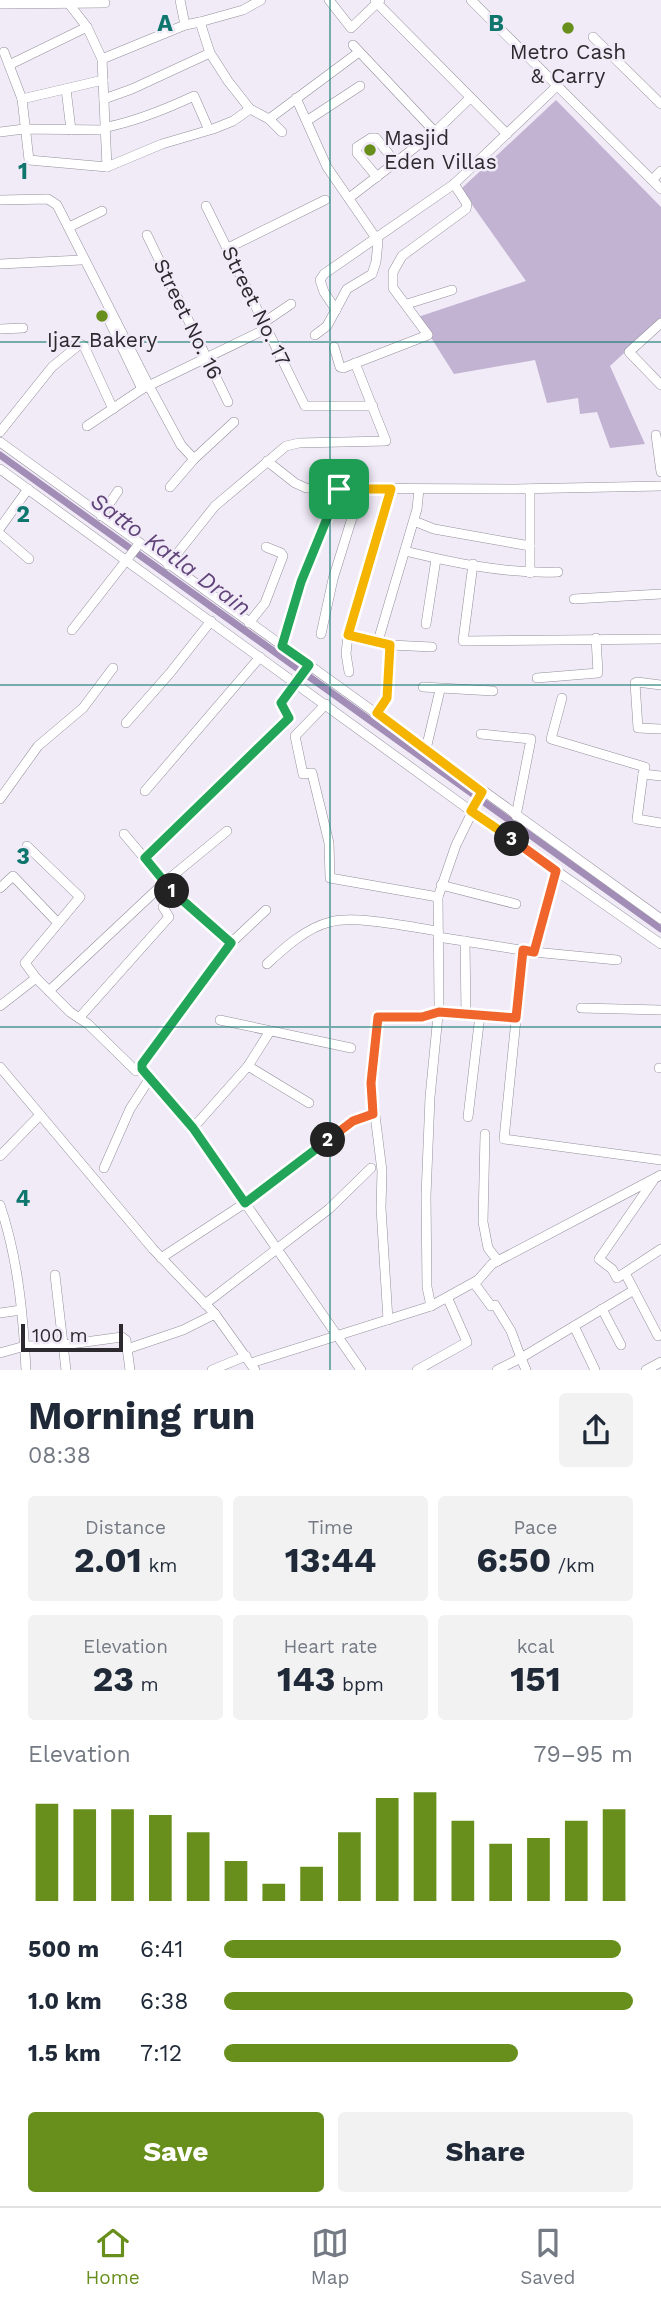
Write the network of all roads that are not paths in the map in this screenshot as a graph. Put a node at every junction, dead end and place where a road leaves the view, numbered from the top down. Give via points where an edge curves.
1 (180, 0) edge
2 (261, 0) edge
3 (330, 0) edge
4 (471, 0) edge
5 (377, 1) edge
6 (66, 2) edge
7 (105, 3) dead end
8 (0, 4) edge
9 (200, 22) junction
10 (185, 25) junction
11 (87, 27) junction
12 (593, 37) dead end
13 (4, 52) dead end
14 (210, 53) junction
15 (102, 59) junction
16 (9, 65) junction
17 (103, 80) junction
18 (558, 85) junction
19 (360, 86) dead end
20 (66, 89) junction
21 (296, 98) junction
22 (470, 98) junction
23 (22, 99) junction
24 (104, 99) junction
25 (661, 104) edge
26 (250, 109) junction
27 (269, 119) junction
28 (308, 120) junction
29 (106, 128) junction
30 (24, 129) junction
31 (71, 130) junction
32 (209, 131) junction
33 (0, 132) edge
34 (282, 132) dead end
35 (435, 132) junction
36 (507, 134) junction
37 (396, 163) junction
38 (107, 167) junction
39 (661, 171) edge
40 (377, 177) junction
41 (652, 180) junction
42 (454, 184) junction
43 (661, 189) edge
44 (349, 198) junction
45 (0, 200) edge
46 (324, 200) dead end
47 (206, 206) dead end
48 (102, 211) dead end
49 (68, 226) junction
50 (147, 235) dead end
51 (376, 237) junction
52 (228, 248) junction
53 (81, 258) junction
54 (0, 264) edge
55 (452, 290) dead end
56 (407, 303) junction
57 (291, 304) dead end
58 (336, 310) junction
59 (265, 326) junction
60 (23, 328) dead end
61 (0, 329) edge
62 (659, 329) edge
63 (316, 335) dead end
64 (334, 347) dead end
65 (207, 358) junction
66 (355, 363) junction
67 (661, 385) edge
68 (145, 388) junction
69 (228, 402) dead end
70 (373, 406) junction
71 (113, 409) junction
72 (234, 422) dead end
73 (87, 426) dead end
74 (0, 432) edge
75 (661, 437) edge
76 (0, 442) edge
77 (194, 459) junction
78 (267, 461) junction
79 (0, 469) edge
80 (661, 472) edge
81 (661, 485) edge
82 (170, 487) dead end
83 (28, 489) junction
84 (339, 489) junction
85 (361, 489) junction
86 (391, 489) junction
87 (419, 489) junction
88 (530, 489) junction
89 (118, 491) dead end
90 (101, 516) junction
91 (414, 522) junction
92 (0, 528) edge
93 (0, 534) edge
94 (138, 546) junction
95 (530, 546) junction
96 (266, 547) dead end
97 (405, 551) junction
98 (29, 559) dead end
99 (128, 559) junction
100 (436, 559) junction
101 (168, 565) junction
102 (473, 565) junction
103 (558, 572) dead end
104 (530, 573) junction
105 (661, 594) edge
106 (574, 599) dead end
107 (211, 621) junction
108 (249, 623) junction
109 (426, 624) dead end
110 (72, 630) dead end
111 (321, 634) dead end
112 (348, 635) junction
113 (596, 638) junction
114 (661, 639) edge
115 (378, 641) junction
116 (390, 645) junction
117 (282, 646) junction
118 (432, 647) dead end
119 (260, 657) junction
120 (307, 667) junction
121 (113, 668) dead end
122 (349, 672) dead end
123 (537, 678) dead end
124 (297, 681) junction
125 (661, 685) edge
126 (423, 687) dead end
127 (440, 690) junction
128 (494, 691) dead end
129 (562, 698) dead end
130 (326, 704) junction
131 (377, 713) junction
132 (126, 723) dead end
133 (661, 729) edge
134 (481, 734) dead end
135 (426, 749) junction
136 (643, 774) junction
137 (661, 776) edge
138 (145, 791) dead end
139 (481, 794) junction
140 (0, 799) edge
141 (473, 808) junction
142 (516, 816) junction
143 (661, 823) edge
144 (227, 831) dead end
145 (124, 834) dead end
146 (27, 846) dead end
147 (145, 858) junction
148 (556, 871) junction
149 (165, 882) junction
150 (441, 885) junction
151 (0, 888) edge
152 (174, 893) junction
153 (438, 897) junction
154 (516, 904) dead end
155 (266, 910) dead end
156 (661, 919) edge
157 (58, 923) junction
158 (438, 934) junction
159 (465, 941) junction
160 (231, 943) junction
161 (661, 944) edge
162 (523, 950) junction
163 (534, 952) junction
164 (617, 960) dead end
165 (267, 964) dead end
166 (36, 978) junction
167 (49, 991) junction
168 (0, 1006) edge
169 (581, 1008) dead end
170 (661, 1010) edge
171 (439, 1012) junction
172 (466, 1014) junction
173 (480, 1015) junction
174 (79, 1018) junction
175 (516, 1018) junction
176 (220, 1020) dead end
177 (270, 1031) junction
178 (351, 1048) dead end
179 (248, 1066) junction
180 (0, 1067) edge
181 (141, 1067) junction
182 (150, 1078) junction
183 (309, 1103) dead end
184 (373, 1114) junction
185 (39, 1116) junction
186 (468, 1117) dead end
187 (193, 1128) junction
188 (485, 1135) dead end
189 (0, 1156) edge
190 (661, 1160) edge
191 (104, 1168) dead end
192 (371, 1168) dead end
193 (658, 1176) edge
194 (245, 1203) junction
195 (0, 1205) edge
196 (661, 1249) edge
197 (278, 1250) junction
198 (161, 1258) junction
199 (498, 1261) junction
200 (625, 1273) junction
201 (55, 1275) dead end
202 (474, 1283) junction
203 (634, 1290) junction
204 (448, 1298) junction
205 (205, 1304) junction
206 (431, 1307) junction
207 (602, 1309) junction
208 (21, 1310) junction
209 (0, 1313) edge
210 (215, 1314) junction
211 (388, 1320) junction
212 (575, 1326) junction
213 (337, 1334) junction
214 (658, 1336) dead end
215 (63, 1345) junction
216 (621, 1345) dead end
217 (25, 1346) junction
218 (127, 1349) junction
219 (0, 1353) edge
220 (521, 1358) junction
221 (661, 1362) edge
222 (251, 1363) edge
223 (26, 1370) edge
224 (66, 1370) edge
225 (130, 1370) edge
226 (212, 1370) edge
227 (361, 1370) edge
228 (416, 1370) edge
229 (497, 1370) edge
230 (526, 1370) edge
231 (595, 1370) edge
232 (646, 1370) edge

1 - 10 street
2 - 9 street
3 - 5 street via 351,28
4 - 18 street
5 - 22 street
6 - 7 street
6 - 8 street
6 - 11 street
9 - 10 street
9 - 14 street
10 - 15 street
11 - 15 street
11 - 16 street
12 - 25 street
13 - 16 street
14 - 24 street
14 - 26 street
15 - 17 street
16 - 23 street
17 - 20 street
17 - 24 street
18 - 36 street
18 - 41 street
19 - 28 street
20 - 23 street
20 - 31 street
21 - 27 street
21 - 28 street
21 - 35 street via 356,48
22 - 35 street
22 - 36 street
23 - 30 street
24 - 29 street
26 - 27 street
26 - 32 street
27 - 34 street
28 - 44 street via 327,167
29 - 31 street
29 - 32 street via 194,96
29 - 38 street
30 - 31 street
30 - 33 street
30 - 38 street via 29,160
32 - 38 street
35 - 37 street
36 - 42 street
37 - 40 street
37 - 40 street via 376,138 357,147
39 - 41 street
40 - 44 street
41 - 43 street
42 - 51 street
42 - 56 street via 468,206 399,259 393,272 392,285
44 - 51 street
45 - 49 street via 53,201
46 - 52 street
47 - 52 street, Street No. 17
48 - 49 street
49 - 53 street
50 - 65 street, Street No. 16
51 - 58 street via 372,274 347,289
51 - 58 street via 320,280
52 - 59 street, Street No. 17
53 - 54 street
53 - 68 street via 86,259
55 - 56 street
56 - 66 street via 428,335
57 - 59 street
58 - 63 street
59 - 65 street
59 - 70 street, Street No. 17 via 305,406
60 - 61 street
62 - 67 street via 629,352
64 - 66 street via 341,368
65 - 68 street
65 - 69 street, Street No. 16
66 - 70 street
68 - 71 street
68 - 77 street
70 - 78 street via 386,441 293,443
71 - 73 street
71 - 74 street via 80,344 52,367
72 - 77 street
75 - 80 street via 656,435
76 - 90 street
77 - 82 street
78 - 84 street via 306,488
78 - 101 street via 215,506
79 - 83 street
81 - 88 street
83 - 92 street
83 - 99 street
84 - 85 street
84 - 117 street via 301,582
85 - 86 street
85 - 111 street
86 - 87 street
86 - 112 street
87 - 88 street
87 - 91 street
88 - 95 street
89 - 90 street
90 - 94 street
91 - 95 street
91 - 97 street
93 - 98 street
94 - 99 street
94 - 101 street
95 - 104 street
96 - 108 street via 283,556 265,603
97 - 100 street
97 - 115 street
99 - 107 street
99 - 110 street
100 - 102 street
100 - 109 street
101 - 108 street
102 - 104 street
102 - 113 street via 463,641
103 - 104 street
105 - 106 street
107 - 119 street
107 - 132 street
108 - 117 street
112 - 115 street
112 - 122 street
113 - 114 street
113 - 123 street via 598,673
115 - 116 street
116 - 118 street
116 - 131 street via 387,698
117 - 120 street
119 - 124 street
119 - 138 street
120 - 124 street
120 - 131 street
121 - 140 street via 83,708 38,746
124 - 130 street
124 - 147 street via 281,703 289,718
125 - 133 street via 635,683 638,728
126 - 127 street
127 - 128 street
127 - 135 street
129 - 136 street via 551,739 645,767
130 - 141 street
130 - 153 street via 295,736 303,774 312,773 316,786 329,843 330,878
131 - 135 street
134 - 142 street via 531,739
135 - 139 street
136 - 137 street
136 - 143 street via 637,819
139 - 141 street
139 - 142 street
141 - 148 street
141 - 150 street
142 - 156 street
144 - 149 street
145 - 147 street
146 - 157 street via 80,897
147 - 149 street
148 - 161 street
148 - 163 street
149 - 152 street
149 - 167 street
150 - 153 street
150 - 154 street
151 - 157 street via 13,876
152 - 160 street
152 - 174 street via 163,907 169,917
153 - 158 street
155 - 160 street
157 - 166 street via 25,963
158 - 159 street
158 - 165 street via 378,923 329,922 300,937
158 - 171 street
159 - 162 street
159 - 172 street
160 - 181 street
162 - 163 street
162 - 175 street
163 - 164 street
166 - 167 street
166 - 168 street
167 - 174 street
169 - 170 street
171 - 172 street
171 - 184 street via 422,1017 378,1017 371,1083
171 - 206 street via 426,1196
172 - 173 street
173 - 175 street
173 - 186 street
174 - 181 street via 136,1071
175 - 190 street via 504,1139
176 - 177 street
177 - 178 street
177 - 179 street
179 - 183 street
179 - 187 street
180 - 185 street
181 - 182 street
182 - 187 street
182 - 191 street via 130,1109
184 - 194 street via 345,1126
184 - 211 street via 382,1171
185 - 189 street
185 - 198 street
187 - 194 street
188 - 199 street via 483,1222 488,1248
192 - 197 street
193 - 199 street
193 - 200 street via 599,1259 617,1278
194 - 197 street
194 - 198 street
195 - 208 street via 10,1233
196 - 200 street
197 - 205 street
197 - 213 street
198 - 205 street
199 - 202 street
200 - 203 street
201 - 215 street
202 - 204 street
202 - 220 street via 491,1306 495,1305
203 - 207 street
203 - 214 street
204 - 206 street
204 - 228 street via 467,1342
205 - 210 street
206 - 211 street
207 - 212 street
207 - 216 street
208 - 209 street
208 - 217 street
210 - 218 street
210 - 222 street
211 - 213 street
212 - 220 street
212 - 231 street
213 - 222 street
213 - 227 street
215 - 217 street
215 - 218 street via 122,1337
215 - 224 street
217 - 219 street
217 - 223 street
218 - 225 street
220 - 229 street
220 - 230 street
221 - 232 street
222 - 226 street

